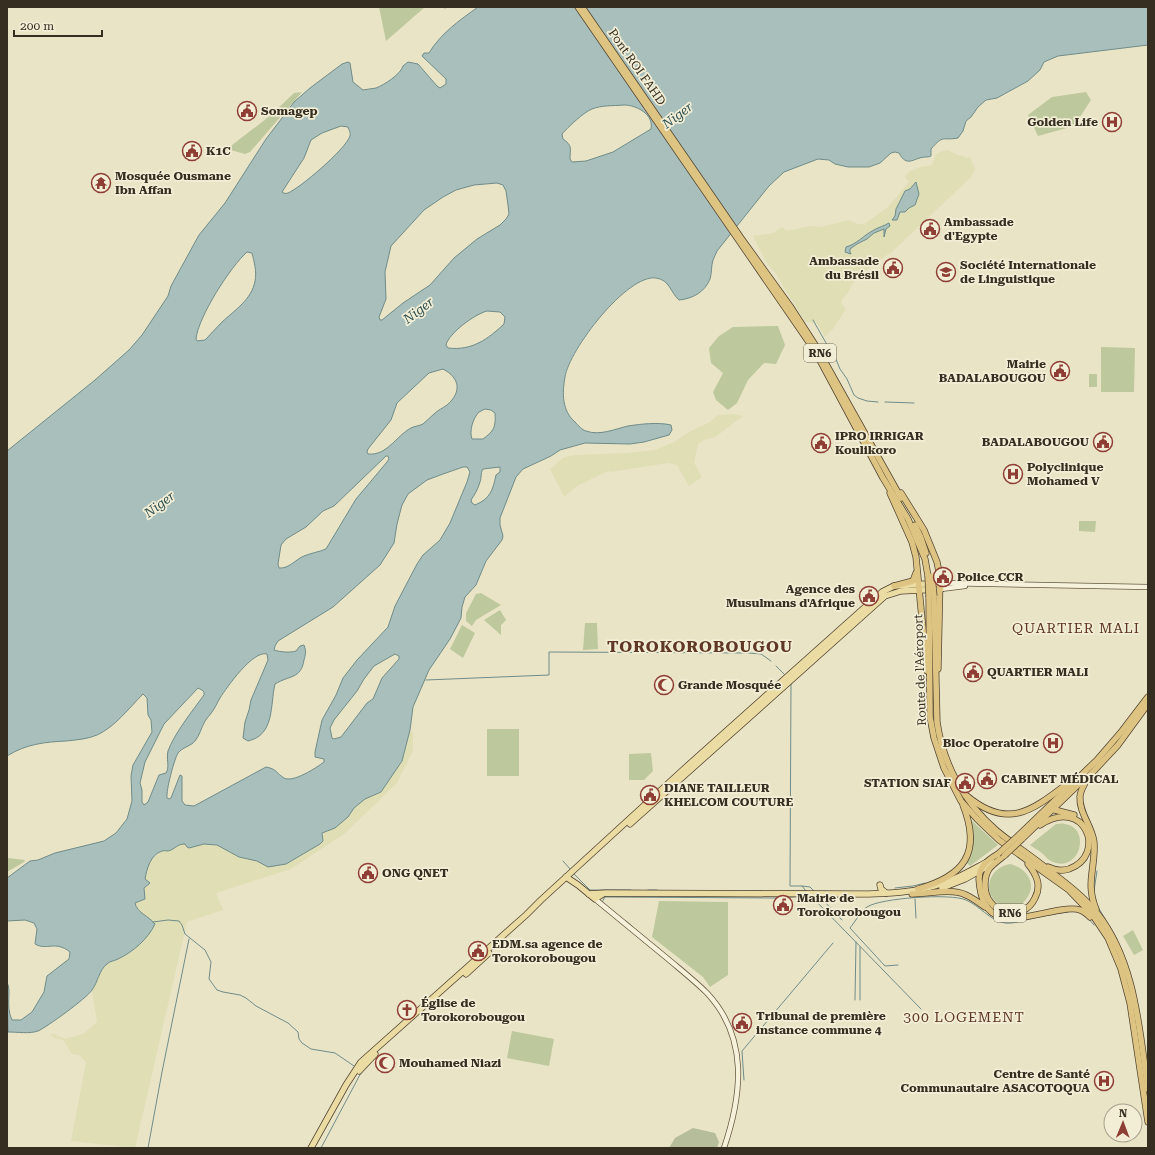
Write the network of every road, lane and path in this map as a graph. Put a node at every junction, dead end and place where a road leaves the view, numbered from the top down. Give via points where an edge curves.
1 (578, 7) edge
2 (582, 7) edge
3 (740, 239) junction
4 (886, 476) junction
5 (917, 569) junction
6 (894, 586) junction
7 (941, 586) junction
8 (918, 587) junction
9 (1148, 587) edge
10 (932, 596) junction
11 (936, 685) junction
12 (930, 686) junction
13 (1148, 696) edge
14 (1148, 704) edge
15 (1091, 766) junction
16 (1088, 776) junction
17 (963, 793) junction
18 (961, 801) junction
19 (1046, 809) junction
20 (1054, 809) junction
21 (1087, 824) junction
22 (1028, 834) junction
23 (1021, 837) junction
24 (1001, 855) junction
25 (1024, 858) junction
26 (1039, 862) junction
27 (985, 863) junction
28 (980, 871) junction
29 (570, 876) junction
30 (880, 885) dead end
31 (918, 889) junction
32 (606, 893) junction
33 (886, 893) junction
34 (589, 894) junction
35 (869, 894) junction
36 (912, 894) junction
37 (595, 899) junction
38 (987, 908) junction
39 (1098, 913) junction
40 (1108, 938) junction
41 (358, 1068) junction
42 (1148, 1089) edge
43 (1148, 1122) edge
44 (311, 1148) edge
45 (315, 1148) edge
46 (724, 1148) edge

1 - 3 highway, RN6
2 - 3 highway, Pont ROI FAHD / RN6
3 - 4 highway, Route de l'Aéroport / RN6 via 815,351
4 - 5 highway via 912,542
4 - 7 highway via 912,508 924,530 937,562
4 - 10 highway, Route de l'Aéroport / RN6, bridge via 921,538
5 - 6 highway via 913,581
5 - 8 highway
6 - 8 main road
6 - 29 main road via 882,592 678,774
7 - 8 main road
7 - 9 main road
7 - 11 highway via 939,666
8 - 12 highway
8 - 29 main road via 885,596
10 - 11 highway, Route de l'Aéroport / RN6
10 - 12 highway, Route de l'Aéroport / RN6
11 - 17 highway, Route de l'Aéroport / RN6 via 940,740 945,757
12 - 18 highway, Route de l'Aéroport / RN6 via 930,717 938,753
13 - 15 highway
14 - 16 highway via 1118,745
15 - 17 highway, RN6 via 1039,805 1024,812 993,812 976,804
15 - 19 highway
16 - 20 highway
16 - 21 highway via 1080,798
17 - 26 highway, Route de l'Aéroport via 968,802 997,831
18 - 25 highway, Route de l'Aéroport / RN6 via 986,828
18 - 31 highway via 971,828 970,846 965,860 952,875
19 - 20 highway
19 - 23 highway
20 - 21 highway via 1080,818
20 - 22 highway
21 - 39 highway via 1094,842 1091,898
22 - 23 highway
22 - 26 highway via 1045,822 1061,816 1079,822 1087,832 1089,847 1083,860 1077,865 1066,870 1058,870
23 - 24 highway, bridge
24 - 25 highway, RN6 via 989,869 985,890 990,903 997,910 1008,913 1028,908 1037,894 1037,878
24 - 27 highway
24 - 28 main road
25 - 40 highway, Route de l'Aéroport via 1073,894 1092,914
26 - 39 highway, Route de l'Aéroport via 1081,895
27 - 28 highway
27 - 31 main road via 945,883
28 - 36 main road via 954,884
28 - 38 highway via 980,893
29 - 34 main road
29 - 41 main road via 387,1038
30 - 33 main road
31 - 33 main road
32 - 34 main road
32 - 35 main road
32 - 37 main road
33 - 35 main road
34 - 37 main road
35 - 36 main road
36 - 38 highway via 960,892
37 - 46 main road via 701,988 724,1019 735,1046 739,1076 732,1124
38 - 40 highway via 1003,918 1013,919 1067,909 1080,910 1085,912
39 - 42 highway, Route de l'Aéroport via 1120,954 1132,988
40 - 43 highway, Route de l'Aéroport via 1121,969 1130,1004
41 - 44 main road
41 - 45 main road

